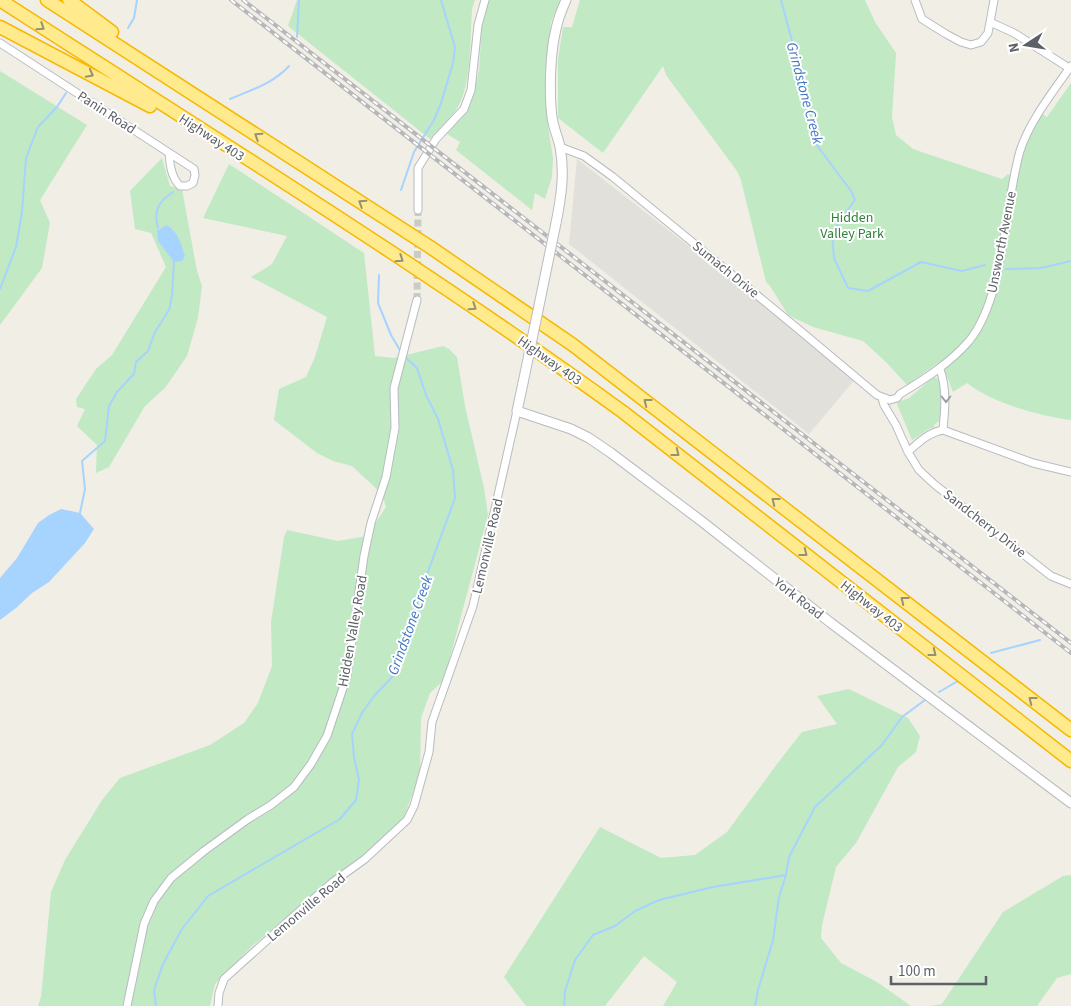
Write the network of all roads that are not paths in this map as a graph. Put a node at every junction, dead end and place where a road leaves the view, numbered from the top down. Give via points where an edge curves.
1 (0, 0) edge
2 (47, 0) edge
3 (69, 0) edge
4 (485, 0) edge
5 (566, 0) edge
6 (916, 0) edge
7 (994, 0) edge
8 (990, 22) junction
9 (0, 27) edge
10 (0, 43) edge
11 (1070, 67) edge
12 (196, 95) junction
13 (560, 147) junction
14 (169, 153) junction
15 (266, 171) junction
16 (418, 210) tunnel mouth
17 (418, 300) tunnel mouth
18 (940, 369) junction
19 (884, 398) junction
20 (517, 411) junction
21 (943, 430) junction
22 (908, 452) junction
23 (1071, 472) edge
24 (1071, 584) edge
25 (1071, 730) edge
26 (1071, 761) edge
27 (1071, 803) edge
28 (127, 1006) edge
29 (218, 1006) edge

1 -> 15 highway, Highway 403
2 - 12 highway, Highway 403
3 - 12 highway
4 - 16 street via 478,25 471,90 464,109 436,139 418,168
5 - 13 street, Lemonville Road via 555,30 552,54 550,105
6 - 8 street via 922,19 961,42 972,45 982,42
7 - 8 street
8 - 11 street
9 -> 15 highway
10 - 14 street, Panin Road
11 - 18 street, Unsworth Avenue via 1032,126 1021,150 997,273 986,311 958,353
25 -> 12 highway, Highway 403 via 573,345 430,247
13 - 19 street, Sumach Drive via 584,156 612,177
13 - 20 street, Lemonville Road, bridge via 562,196
14 - 14 street, Panin Road via 175,181 180,186 193,183 194,169
15 -> 26 highway, Highway 403 via 494,321 623,412
17 - 28 street, Hidden Valley Road via 394,388 395,428 386,477 364,556 347,676 327,736 294,786 171,878 154,901 144,924
18 - 19 street, Unsworth Avenue via 897,398
18 -> 21 street via 946,404
19 - 22 street, Sandcherry Drive via 896,417 896,425
20 - 27 street, York Road via 589,438 611,452
20 - 29 street, Lemonville Road via 473,606 432,722 430,752 407,820 224,979
21 - 22 street via 923,438
21 - 23 street via 1033,463
22 - 24 street, Sandcherry Drive via 919,470 934,484 1051,576

